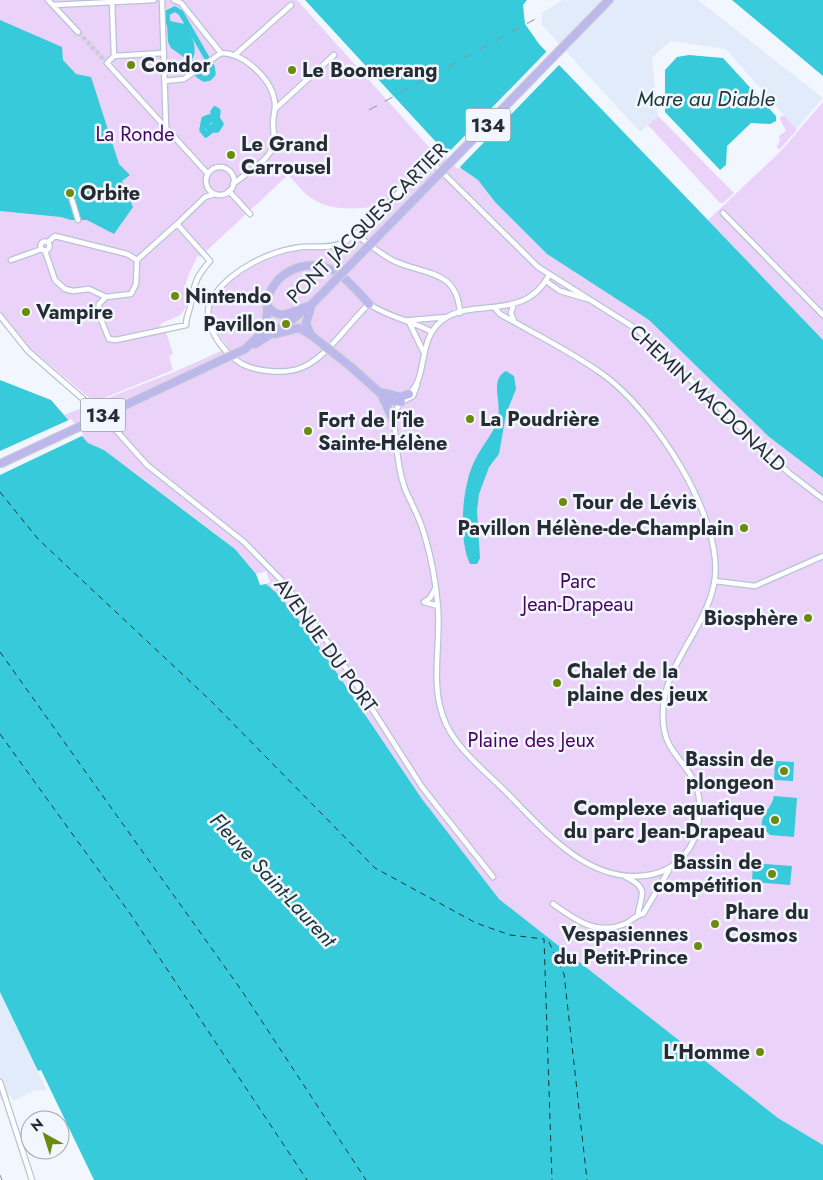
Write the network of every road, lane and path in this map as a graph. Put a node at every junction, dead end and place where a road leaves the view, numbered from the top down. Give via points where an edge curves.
1 (48, 0) edge
2 (154, 0) edge
3 (162, 0) edge
4 (174, 0) edge
5 (609, 0) edge
6 (112, 2) junction
7 (53, 5) junction
8 (291, 5) dead end
9 (78, 32) tunnel mouth
10 (164, 53) junction
11 (221, 53) junction
12 (236, 54) junction
13 (334, 55) dead end
14 (114, 56) junction
15 (165, 81) junction
16 (275, 109) junction
17 (166, 128) junction
18 (208, 174) junction
19 (233, 184) junction
20 (229, 191) junction
21 (215, 194) junction
22 (72, 200) dead end
23 (723, 213) dead end
24 (250, 214) dead end
25 (78, 220) dead end
26 (177, 224) junction
27 (355, 234) junction
28 (43, 250) junction
29 (11, 260) dead end
30 (137, 260) junction
31 (549, 275) junction
32 (546, 282) junction
33 (568, 285) junction
34 (564, 293) junction
35 (106, 297) junction
36 (591, 300) junction
37 (312, 304) junction
38 (369, 304) junction
39 (514, 304) junction
40 (267, 305) junction
41 (495, 308) junction
42 (460, 313) junction
43 (823, 315) edge
44 (0, 316) edge
45 (447, 318) junction
46 (408, 320) junction
47 (514, 322) junction
48 (432, 332) junction
49 (311, 334) junction
50 (270, 335) junction
51 (245, 349) junction
52 (423, 353) junction
53 (417, 384) junction
54 (380, 391) junction
55 (409, 394) junction
56 (401, 402) junction
57 (393, 420) junction
58 (0, 464) edge
59 (823, 499) edge
60 (823, 556) edge
61 (715, 581) junction
62 (436, 588) junction
63 (438, 606) junction
64 (669, 869) junction
65 (493, 877) dead end
66 (625, 877) junction
67 (553, 904) dead end
68 (638, 915) junction
69 (0, 1082) edge
70 (32, 1180) edge

1 - 7 street
2 - 6 street
3 - 10 street
4 - 11 street
5 - 37 main road, PONT JACQUES-CARTIER / 134, bridge
6 - 7 street
6 - 14 street
7 - 9 street
8 - 12 street
10 - 14 street
10 - 15 street
11 - 12 street
11 - 15 street via 184,79
12 - 16 street via 252,65 264,80 273,96
13 - 16 street
14 - 17 street via 107,63
15 - 17 street
16 - 19 street via 269,154
17 - 18 street
18 - 19 street via 214,168 223,167 230,172
18 - 21 street via 206,183
19 - 20 street
20 - 21 street
20 - 24 street
21 - 26 street via 205,197
22 - 25 street
23 - 43 street
26 - 30 street
26 - 35 street via 210,260 194,282 186,325 109,339 98,312 98,304
27 - 31 street, CHEMIN MACDONALD via 429,159
27 - 38 street via 338,244 283,251 251,264 214,295 209,304 208,319 220,342 236,360 251,367 287,371 300,369 315,360
27 - 42 street via 389,258 445,278 456,293
28 - 29 street
28 - 30 street via 49,248 48,242 55,236 116,250
28 - 35 street via 55,280 61,286 73,291 89,289
30 - 35 street via 136,284 131,294
31 - 32 street
31 - 33 street, CHEMIN MACDONALD
32 - 34 street, CHEMIN MACDONALD
32 - 39 street
33 - 34 street
33 - 36 street, CHEMIN MACDONALD
34 - 36 street, CHEMIN MACDONALD
36 - 59 street, CHEMIN MACDONALD via 642,333 789,473
37 - 40 main road via 282,315
37 - 49 main road via 306,324
37 - 50 main road, PONT JACQUES-CARTIER / 134
38 - 40 main road via 339,274 325,267 303,266 286,273 273,287
38 - 46 street via 389,315
39 - 41 street
39 - 47 street via 511,313
40 - 51 main road via 264,330
41 - 42 street
41 - 47 street
42 - 45 street
44 - 65 street, AVENUE DU PORT via 28,351 106,418 148,465 244,542 286,586 342,662 422,788
45 - 46 street
45 - 48 street
46 - 48 street
46 - 52 street
47 - 61 street via 602,373 639,407 684,473 700,505 712,544
48 - 52 street
49 - 50 main road via 299,328
49 - 54 main road, bridge
50 - 51 main road, PONT JACQUES-CARTIER / 134
51 - 58 main road, PONT JACQUES-CARTIER / 134, bridge
52 - 53 street
53 - 55 street
53 - 56 street via 413,396
54 - 55 main road via 400,397
54 - 56 main road via 388,400
54 - 57 main road
55 - 56 street
56 - 57 street
57 - 62 street via 399,467 425,536
60 - 61 street via 755,586
61 - 64 street via 666,688 663,707 665,738 696,784 700,806 696,836 686,854
62 - 63 street
62 - 63 street via 424,602
63 - 66 street via 438,700 451,734 557,841 594,867
64 - 66 street
64 - 68 street via 643,914
66 - 68 street via 635,881 641,889
67 - 68 street via 581,923 599,928 622,925
69 - 70 street

